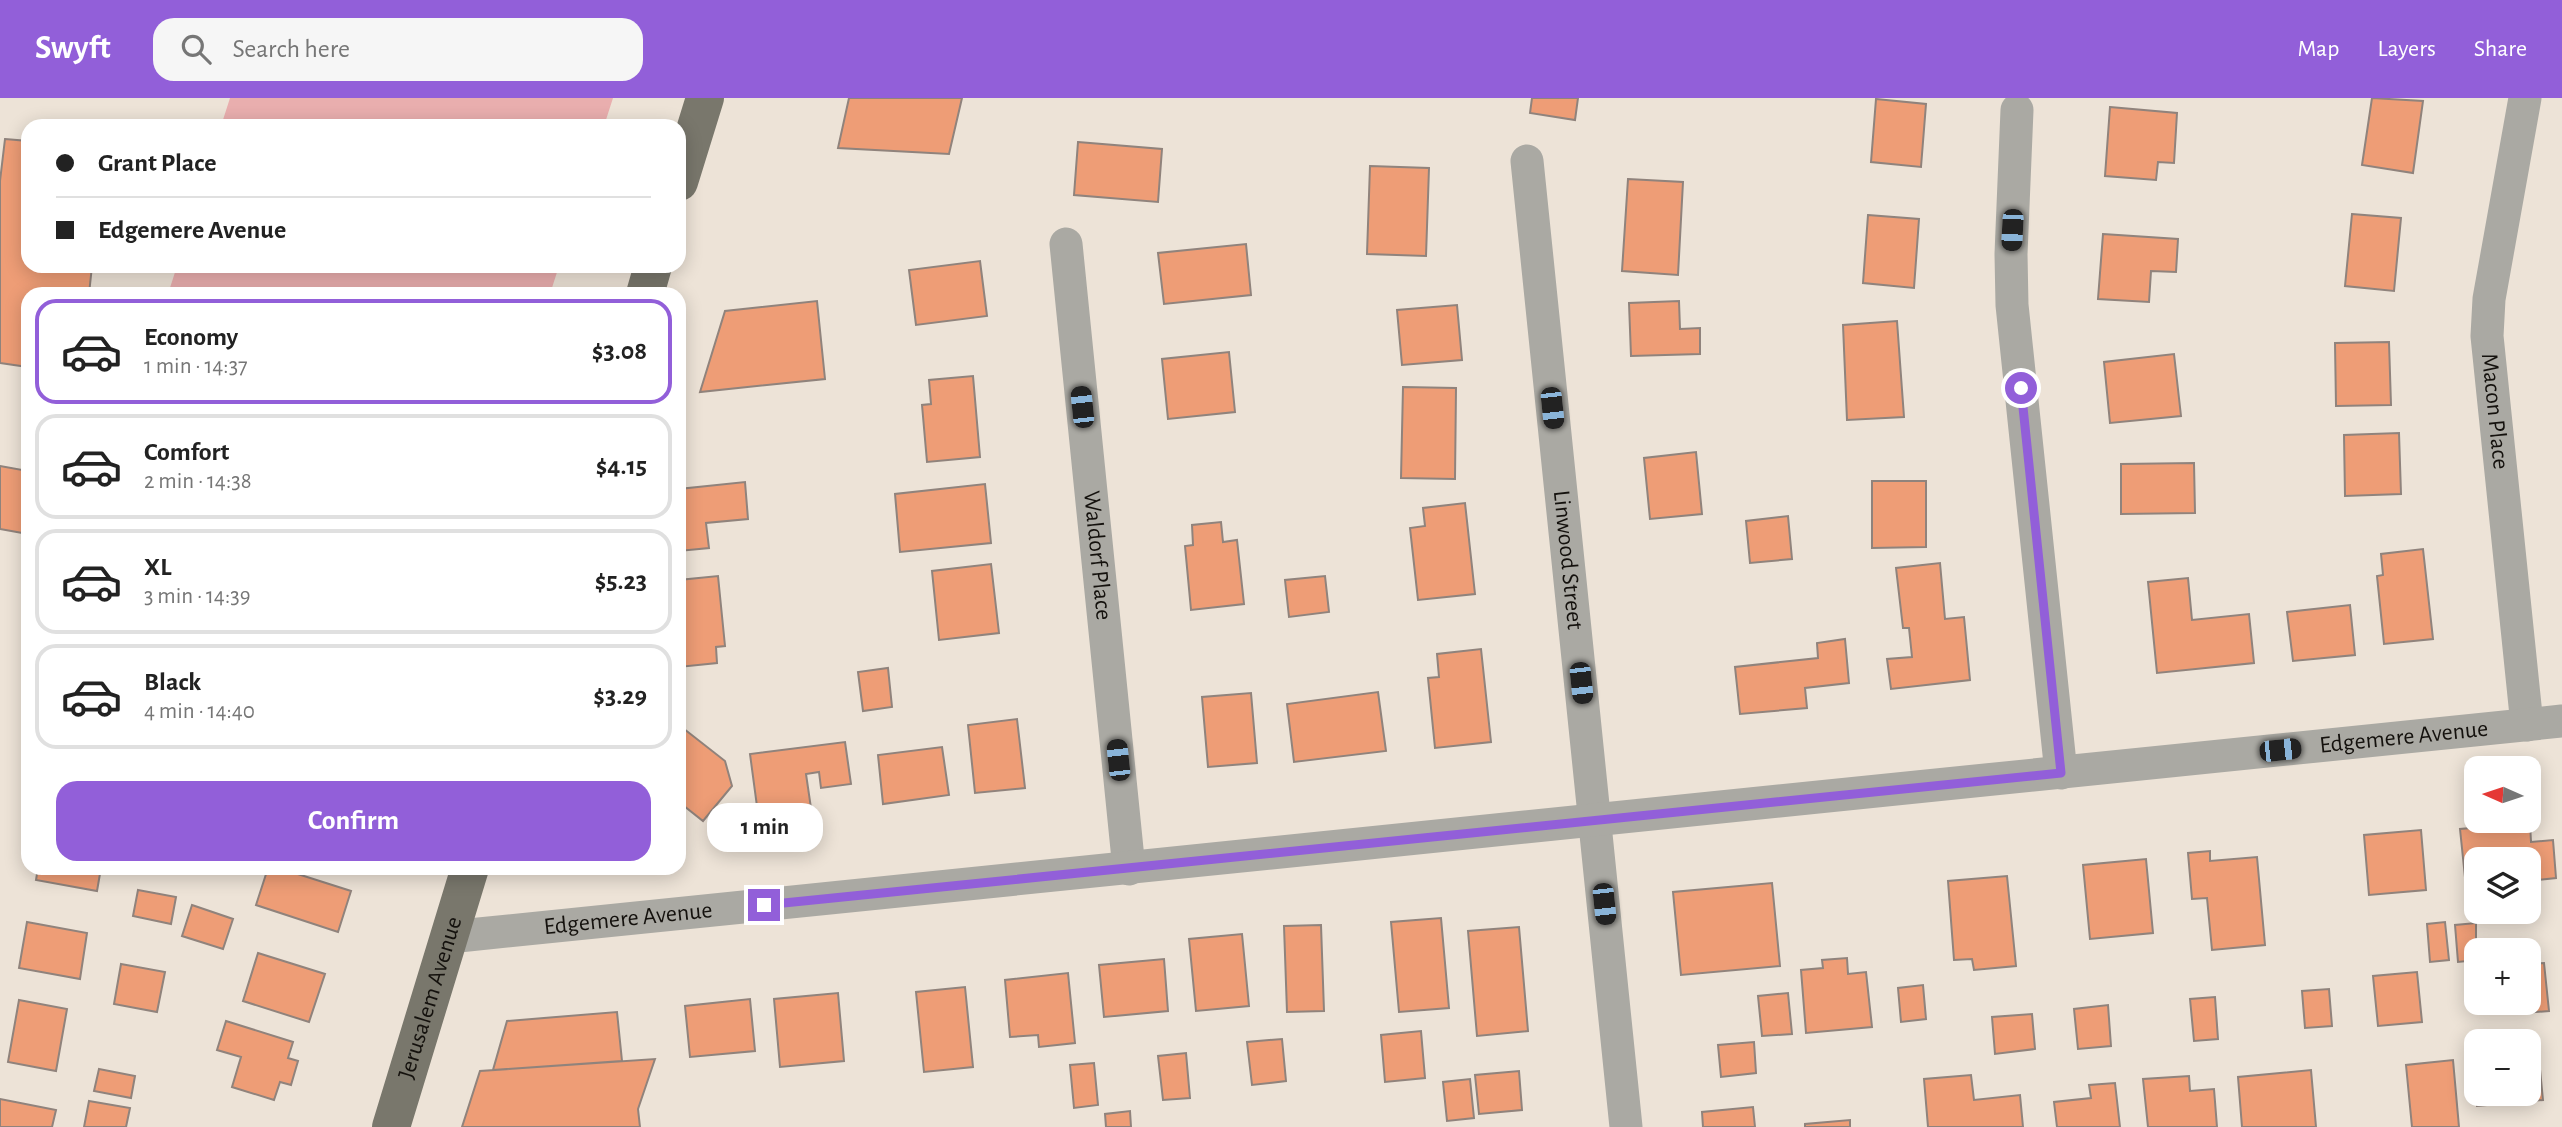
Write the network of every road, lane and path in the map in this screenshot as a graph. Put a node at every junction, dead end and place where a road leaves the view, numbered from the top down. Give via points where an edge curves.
1 (705, 98) edge
2 (2525, 98) edge
3 (2017, 110) dead end
4 (686, 160) edge
5 (1527, 161) dead end
6 (1066, 244) dead end
7 (2562, 721) edge
8 (2527, 725) junction
9 (2061, 773) junction
10 (1595, 821) junction
11 (1129, 869) junction
12 (468, 875) edge
13 (449, 937) junction
14 (391, 1127) edge
15 (1626, 1127) edge

1 - 4 main road
2 - 8 street, Macon Place via 2489,299 2487,336
3 - 9 street via 2012,305
5 - 10 street, Linwood Street
6 - 11 street, Waldorf Place
7 - 8 street, Edgemere Avenue
8 - 9 street, Edgemere Avenue
9 - 10 street, Edgemere Avenue
10 - 11 street, Edgemere Avenue
10 - 15 street, Linwood Street
11 - 13 street, Edgemere Avenue
12 - 13 main road, Jerusalem Avenue
13 - 14 main road, Jerusalem Avenue

